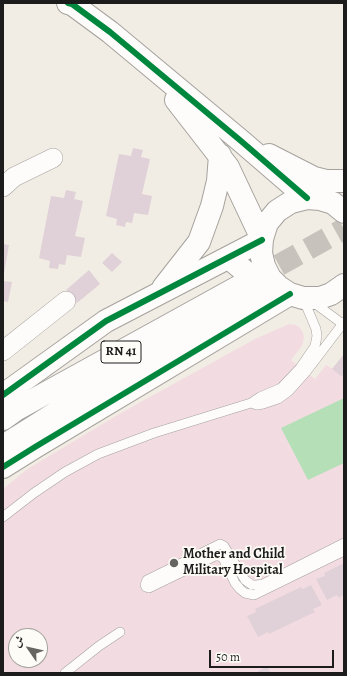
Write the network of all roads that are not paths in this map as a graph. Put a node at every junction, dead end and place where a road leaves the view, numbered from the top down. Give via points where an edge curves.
1 (68, 3) edge
2 (149, 66) junction
3 (240, 141) junction
4 (220, 155) junction
5 (53, 158) dead end
6 (344, 181) edge
7 (3, 187) edge
8 (307, 198) junction
9 (340, 204) edge
10 (262, 240) junction
11 (228, 258) junction
12 (343, 287) edge
13 (158, 294) junction
14 (300, 297) junction
15 (66, 300) dead end
16 (249, 300) junction
17 (344, 324) edge
18 (3, 351) edge
19 (3, 395) edge
20 (251, 403) junction
21 (3, 419) edge
22 (3, 446) edge
23 (3, 467) edge
24 (3, 517) edge
25 (344, 543) edge
26 (344, 552) edge
27 (120, 632) dead end
28 (65, 673) edge

1 - 2 main road via 110,32
2 - 3 main road
2 - 4 main road
3 - 6 main road via 314,178
3 - 8 main road
4 - 10 main road
4 - 13 main road via 218,181 212,206 199,242
5 - 7 street via 14,177
8 - 9 main road
8 - 10 main road via 291,202 277,211 267,223
10 - 11 main road
10 - 14 main road via 261,254 270,278 279,287
11 - 13 main road
11 - 16 main road via 248,274 256,285 261,298
12 - 14 main road via 320,298
13 - 19 main road via 106,321
14 - 16 main road
14 - 17 lane
14 - 20 lane via 316,329 315,346 288,383
15 - 18 street
16 - 21 main road, RN 41 via 18,409
16 - 22 main road, RN 41 via 120,373
16 - 23 main road via 42,443
17 - 20 lane via 289,391 278,399 263,404
20 - 24 lane via 154,433 98,454 65,472
25 - 26 lane via 257,585 245,580 224,546 220,544 148,580 145,585 149,588 219,556 223,558 240,589 254,595
27 - 28 lane

